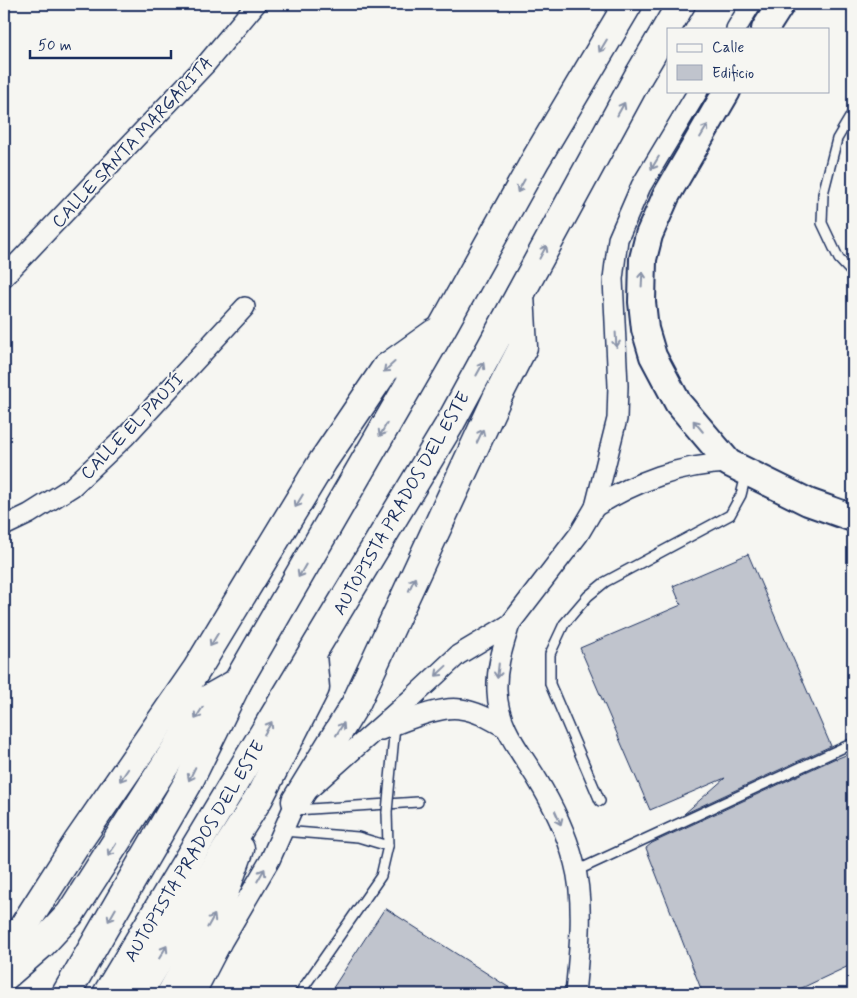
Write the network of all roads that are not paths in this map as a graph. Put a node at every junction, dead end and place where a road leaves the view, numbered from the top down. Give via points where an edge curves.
1 (256, 4) edge
2 (628, 4) edge
3 (680, 4) edge
4 (751, 4) edge
5 (781, 4) edge
6 (737, 28) edge
7 (766, 28) edge
8 (697, 92) edge
9 (726, 92) edge
10 (853, 112) edge
11 (853, 274) edge
12 (4, 276) edge
13 (520, 295) junction
14 (246, 307) dead end
15 (442, 328) junction
16 (738, 468) junction
17 (595, 507) junction
18 (853, 518) edge
19 (4, 526) edge
20 (510, 624) junction
21 (312, 655) junction
22 (237, 683) junction
23 (395, 725) junction
24 (504, 727) junction
25 (373, 733) junction
26 (850, 744) dead end
27 (259, 798) junction
28 (600, 801) dead end
29 (418, 802) dead end
30 (294, 805) junction
31 (283, 831) junction
32 (388, 846) junction
33 (576, 871) junction
34 (4, 957) edge
35 (4, 977) edge
36 (66, 994) edge
37 (107, 994) edge
38 (138, 994) edge
39 (171, 994) edge
40 (195, 994) edge
41 (299, 994) edge
42 (576, 994) edge

1 - 12 street, CALLE SANTA MARGARITA via 206,64
2 -> 15 highway, AUTOPISTA PRADOS DEL ESTE via 536,159
13 -> 3 highway, AUTOPISTA PRADOS DEL ESTE
4 - 6 street
5 - 7 main road
8 -> 17 street via 641,186 618,239 614,279 617,419
16 -> 9 main road via 678,403 665,382 653,356 642,302 644,259 656,215
10 - 11 lane via 836,139 823,194 822,224 839,259
21 -> 13 highway, AUTOPISTA PRADOS DEL ESTE via 448,427
30 -> 13 highway via 356,704 523,347
14 - 19 street, CALLE EL PAUJÍ via 125,437 72,487
15 -> 22 highway, AUTOPISTA PRADOS DEL ESTE
15 -> 34 highway via 386,368 323,461 197,668 77,843
16 - 17 street via 712,464 654,477
16 - 18 main road via 808,502
16 - 28 lane via 740,495 730,515 605,582 564,624 550,654 550,684
17 - 20 street via 579,534
20 -> 24 street via 499,658 497,677
20 -> 25 street via 458,655
21 - 27 highway via 315,688
37 -> 21 highway, AUTOPISTA PRADOS DEL ESTE
22 -> 35 highway via 207,700 70,914
22 -> 36 highway, AUTOPISTA PRADOS DEL ESTE via 188,783
23 - 24 street via 459,708
23 - 25 street
23 - 32 lane, bridge via 386,812
24 -> 33 street via 559,818
25 - 30 street
26 - 33 lane
38 -> 27 highway
39 -> 27 highway via 219,906
29 - 30 lane
30 - 31 street
31 - 32 lane via 358,837
40 -> 31 street
32 - 41 lane via 381,876
33 - 42 street via 581,925

